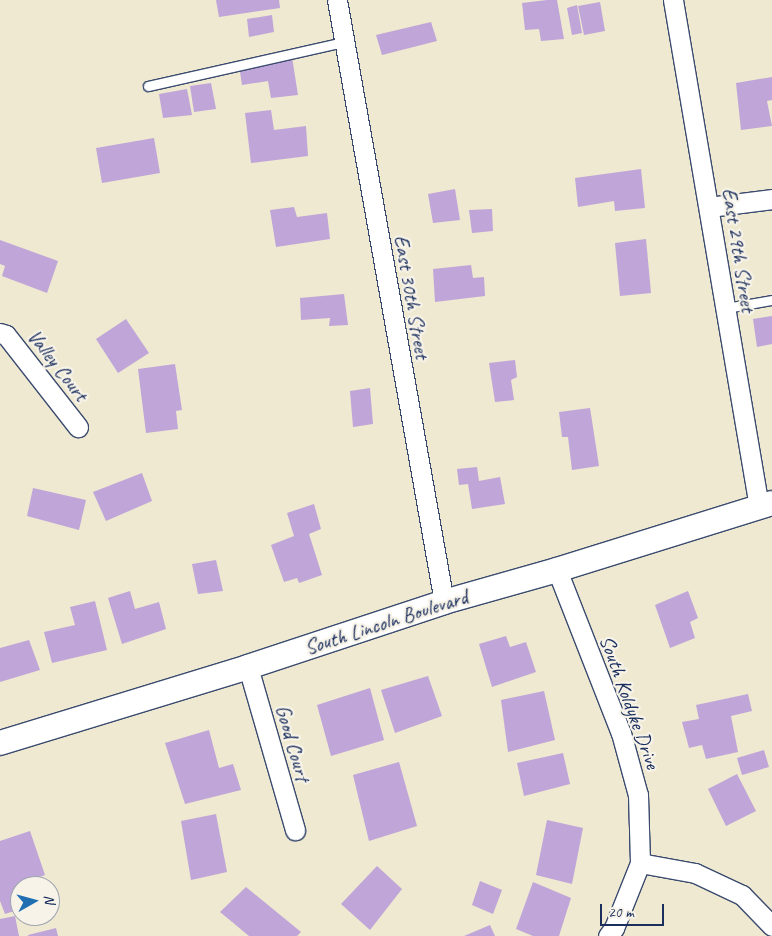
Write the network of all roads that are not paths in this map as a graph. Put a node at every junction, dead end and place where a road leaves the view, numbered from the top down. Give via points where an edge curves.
1 (337, 0) edge
2 (672, 0) edge
3 (344, 42) junction
4 (148, 86) dead end
5 (772, 199) edge
6 (709, 207) junction
7 (772, 300) edge
8 (726, 308) junction
9 (0, 333) edge
10 (78, 427) dead end
11 (765, 505) edge
12 (557, 570) junction
13 (444, 602) junction
14 (248, 667) junction
15 (0, 742) edge
16 (295, 830) dead end
17 (640, 863) junction
18 (772, 926) edge
19 (608, 936) edge

1 - 3 street, East 30th Street
2 - 6 street, East 29th Street
3 - 4 lane
3 - 13 street, East 30th Street
5 - 6 street
6 - 8 street, East 29th Street
7 - 8 lane
8 - 11 street, East 29th Street
9 - 10 street, Valley Court via 6,335
11 - 12 street, South Lincoln Boulevard
12 - 13 street, South Lincoln Boulevard
12 - 17 street, South Koldyke Drive via 621,733 638,795
13 - 14 street, South Lincoln Boulevard
14 - 15 street, South Lincoln Boulevard
14 - 16 street, Good Court
17 - 18 street via 695,873 742,895
17 - 19 street, South Koldyke Drive

